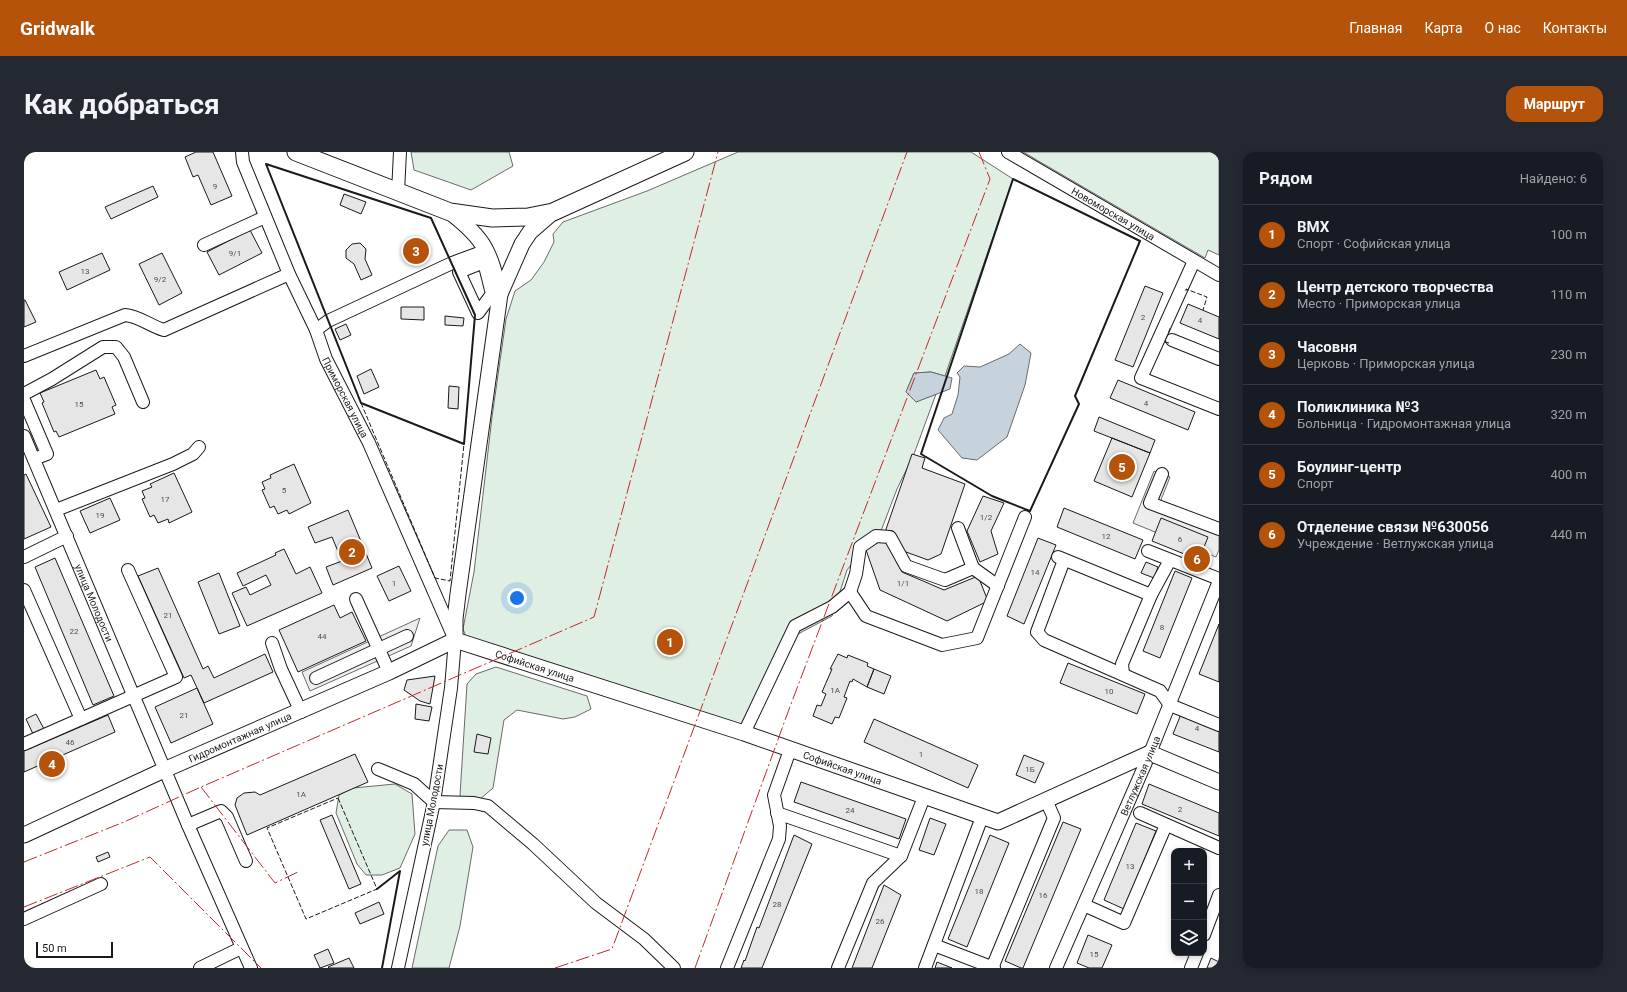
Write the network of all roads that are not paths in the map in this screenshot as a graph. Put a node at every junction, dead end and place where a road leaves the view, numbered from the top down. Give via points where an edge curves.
1 (242, 152) edge
2 (296, 152) edge
3 (400, 152) edge
4 (685, 152) edge
5 (1008, 152) edge
6 (398, 192) junction
7 (450, 212) junction
8 (553, 212) junction
9 (265, 217) junction
10 (204, 245) dead end
11 (487, 250) junction
12 (1194, 261) junction
13 (289, 274) junction
14 (1219, 275) edge
15 (500, 294) junction
16 (316, 330) junction
17 (1172, 340) dead end
18 (24, 356) edge
19 (1219, 359) edge
20 (24, 394) edge
21 (24, 400) edge
22 (143, 402) dead end
23 (1219, 410) edge
24 (24, 436) edge
25 (199, 446) dead end
26 (34, 459) junction
27 (1162, 474) dead end
28 (56, 510) junction
29 (1025, 517) dead end
30 (958, 528) dead end
31 (1219, 528) edge
32 (68, 536) junction
33 (1148, 551) dead end
34 (24, 557) edge
35 (1170, 560) junction
36 (972, 568) junction
37 (128, 570) dead end
38 (1219, 580) edge
39 (998, 586) junction
40 (24, 590) edge
41 (850, 592) junction
42 (1151, 595) junction
43 (356, 599) dead end
44 (407, 636) dead end
45 (455, 640) junction
46 (272, 642) dead end
47 (380, 650) junction
48 (389, 672) junction
49 (1123, 674) junction
50 (316, 678) dead end
51 (134, 695) junction
52 (1170, 705) junction
53 (300, 712) junction
54 (81, 719) junction
55 (1219, 725) edge
56 (744, 733) junction
57 (24, 744) edge
58 (790, 750) junction
59 (1150, 753) junction
60 (378, 769) dead end
61 (164, 770) junction
62 (1219, 782) edge
63 (924, 797) junction
64 (1046, 800) junction
65 (434, 802) junction
66 (777, 813) junction
67 (1140, 813) dead end
68 (982, 817) junction
69 (188, 825) junction
70 (1166, 825) junction
71 (24, 835) edge
72 (1219, 848) edge
73 (901, 856) junction
74 (246, 861) dead end
75 (101, 884) dead end
76 (1219, 895) edge
77 (1084, 905) junction
78 (24, 919) edge
79 (1214, 923) edge
80 (1207, 931) edge
81 (934, 945) junction
82 (241, 948) junction
83 (1196, 956) edge
84 (200, 968) edge
85 (251, 968) edge
86 (398, 968) edge
87 (674, 968) edge
88 (727, 968) edge
89 (838, 968) edge
90 (925, 968) edge
91 (993, 968) edge
92 (1056, 968) edge
93 (1191, 968) edge

1 - 9 street, Приморская улица via 243,162
2 - 6 highway
3 - 6 street
4 - 8 highway
5 - 12 street, Новоморская улица
6 - 7 highway
7 - 8 highway via 492,218 528,217
7 - 11 main road via 468,226
8 - 15 main road via 530,232 522,244
9 - 10 street
9 - 13 street, Приморская улица
11 - 15 main road via 489,265
11 - 16 street via 452,263 328,321
12 - 14 street, Новоморская улица
12 - 23 street via 1141,378
13 - 16 street, Приморская улица
13 - 18 street via 164,330 151,326 135,316 125,315
15 - 45 main road via 458,594
16 - 45 street, Приморская улица via 326,359 369,443
17 - 19 street
20 - 22 street via 103,347 116,347 124,357
21 - 26 street via 47,454
24 - 26 street, улица Молодости
25 - 28 street via 193,454 173,464
26 - 28 street, улица Молодости
27 - 31 street via 1150,503
28 - 32 street, улица Молодости
29 - 39 street
30 - 36 street
32 - 34 street
32 - 51 street, улица Молодости
33 - 35 street
35 - 38 street
35 - 42 street
36 - 39 street
36 - 41 street via 945,580 906,566 890,537 876,536 860,547
37 - 51 street via 176,677
38 - 52 street, Ветлужская улица
39 - 41 street via 977,638 942,646 866,616
40 - 54 street
41 - 56 street via 832,607 795,626
42 - 49 street via 1122,664
42 - 49 street via 1061,558 1037,632 1044,640
43 - 47 street
44 - 47 street
45 - 48 main road, Гидромонтажная улица
45 - 56 main road, Софийская улица
45 - 65 street, улица Молодости via 451,688
46 - 53 street
47 - 48 street
47 - 50 street
48 - 53 main road, Гидромонтажная улица
49 - 52 street via 1160,691
51 - 54 street
51 - 61 street, улица Молодости
52 - 55 street
52 - 59 street, Ветлужская улица
53 - 61 main road, Гидромонтажная улица
54 - 57 street
56 - 58 main road, Софийская улица
58 - 63 main road, Софийская улица
58 - 66 street via 774,795
59 - 62 main road
59 - 64 main road, Софийская улица
59 - 77 street, Ветлужская улица
60 - 65 street via 414,784
61 - 69 street, улица Молодости
61 - 71 main road, Гидромонтажная улица
63 - 68 main road, Софийская улица
63 - 73 street
64 - 68 main road, Софийская улица via 998,822
64 - 91 street via 1054,818
65 - 86 street, улица Молодости
65 - 87 street via 488,806 596,903 644,940
66 - 73 street
66 - 88 street via 779,839
67 - 70 street
68 - 81 street
69 - 74 street via 221,811 227,817
69 - 82 street, улица Молодости
70 - 72 street
70 - 77 street via 1124,923
73 - 89 street via 873,883
75 - 78 street
76 - 79 street
77 - 92 street, Ветлужская улица
79 - 80 street
81 - 90 street
81 - 91 street
82 - 84 street
82 - 85 street, улица Молодости
83 - 93 street

